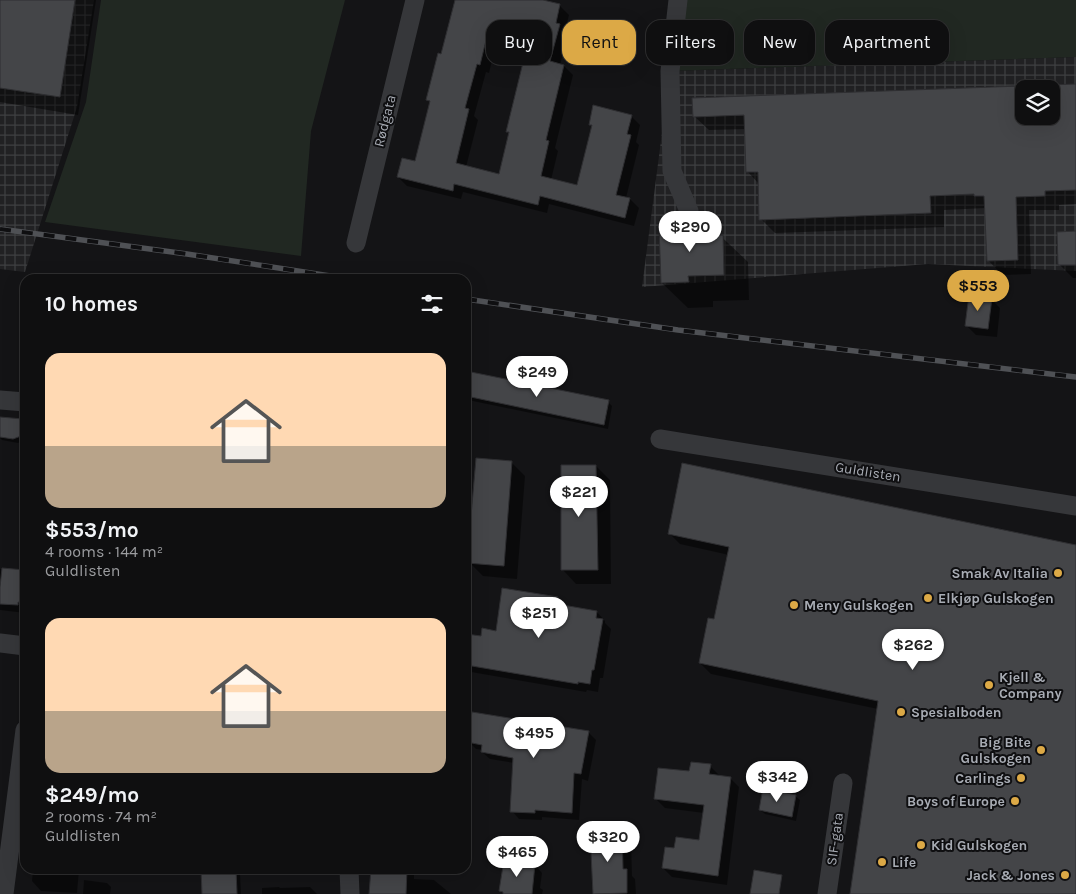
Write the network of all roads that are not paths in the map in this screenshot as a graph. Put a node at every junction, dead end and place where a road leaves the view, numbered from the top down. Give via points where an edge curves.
1 (415, 0) edge
2 (678, 0) edge
3 (689, 211) dead end
4 (356, 243) dead end
5 (0, 400) edge
6 (20, 402) edge
7 (660, 439) dead end
8 (1076, 506) edge
9 (0, 643) edge
10 (20, 645) edge
11 (20, 769) edge
12 (843, 783) dead end
13 (349, 874) edge
14 (4, 894) edge
15 (350, 894) edge
16 (827, 894) edge

1 - 4 street, Rødgata
2 - 3 street via 670,71 672,171
5 - 6 street
7 - 8 street, Guldlisten
9 - 10 street
11 - 14 street
12 - 16 street, SIF-gata
13 - 15 street

